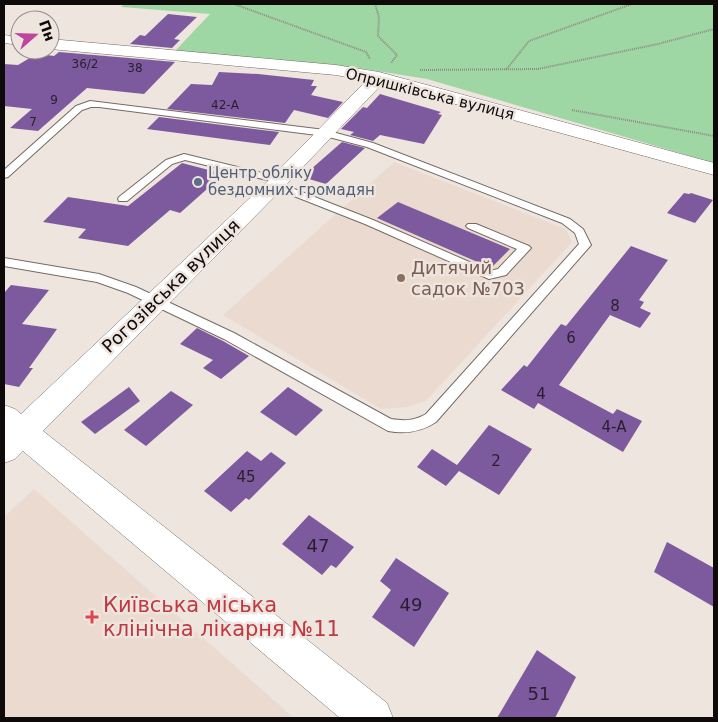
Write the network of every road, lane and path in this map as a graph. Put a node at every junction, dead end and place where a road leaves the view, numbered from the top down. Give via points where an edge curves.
1 (234, 4) edge
2 (374, 4) edge
3 (632, 4) edge
4 (714, 29) edge
5 (60, 45) edge
6 (506, 71) junction
7 (379, 77) junction
8 (325, 133) junction
9 (714, 168) edge
10 (4, 176) edge
11 (277, 182) junction
12 (123, 199) dead end
13 (472, 226) dead end
14 (4, 262) edge
15 (156, 300) junction
16 (10, 433) edge
17 (372, 718) edge

1 - 7 path via 366,52
2 - 7 path via 379,17 378,36 397,55
3 - 6 path via 528,41
4 - 6 path via 608,55 538,69
5 - 7 street, Опришківська вулиця via 263,62
6 - 7 path via 422,69
7 - 8 street, Рогозівська вулиця
7 - 9 street, Опришківська вулиця
8 - 10 lane via 90,104 79,108
8 - 11 street, Рогозівська вулиця
8 - 15 lane via 370,145 566,222 584,236 585,245 431,418 422,425 404,428 388,425 229,336
11 - 12 lane via 184,157 170,162
11 - 13 lane via 490,275 502,272 525,248
11 - 15 street, Рогозівська вулиця
14 - 15 lane via 99,278
15 - 16 street, Рогозівська вулиця
16 - 17 street via 49,452

